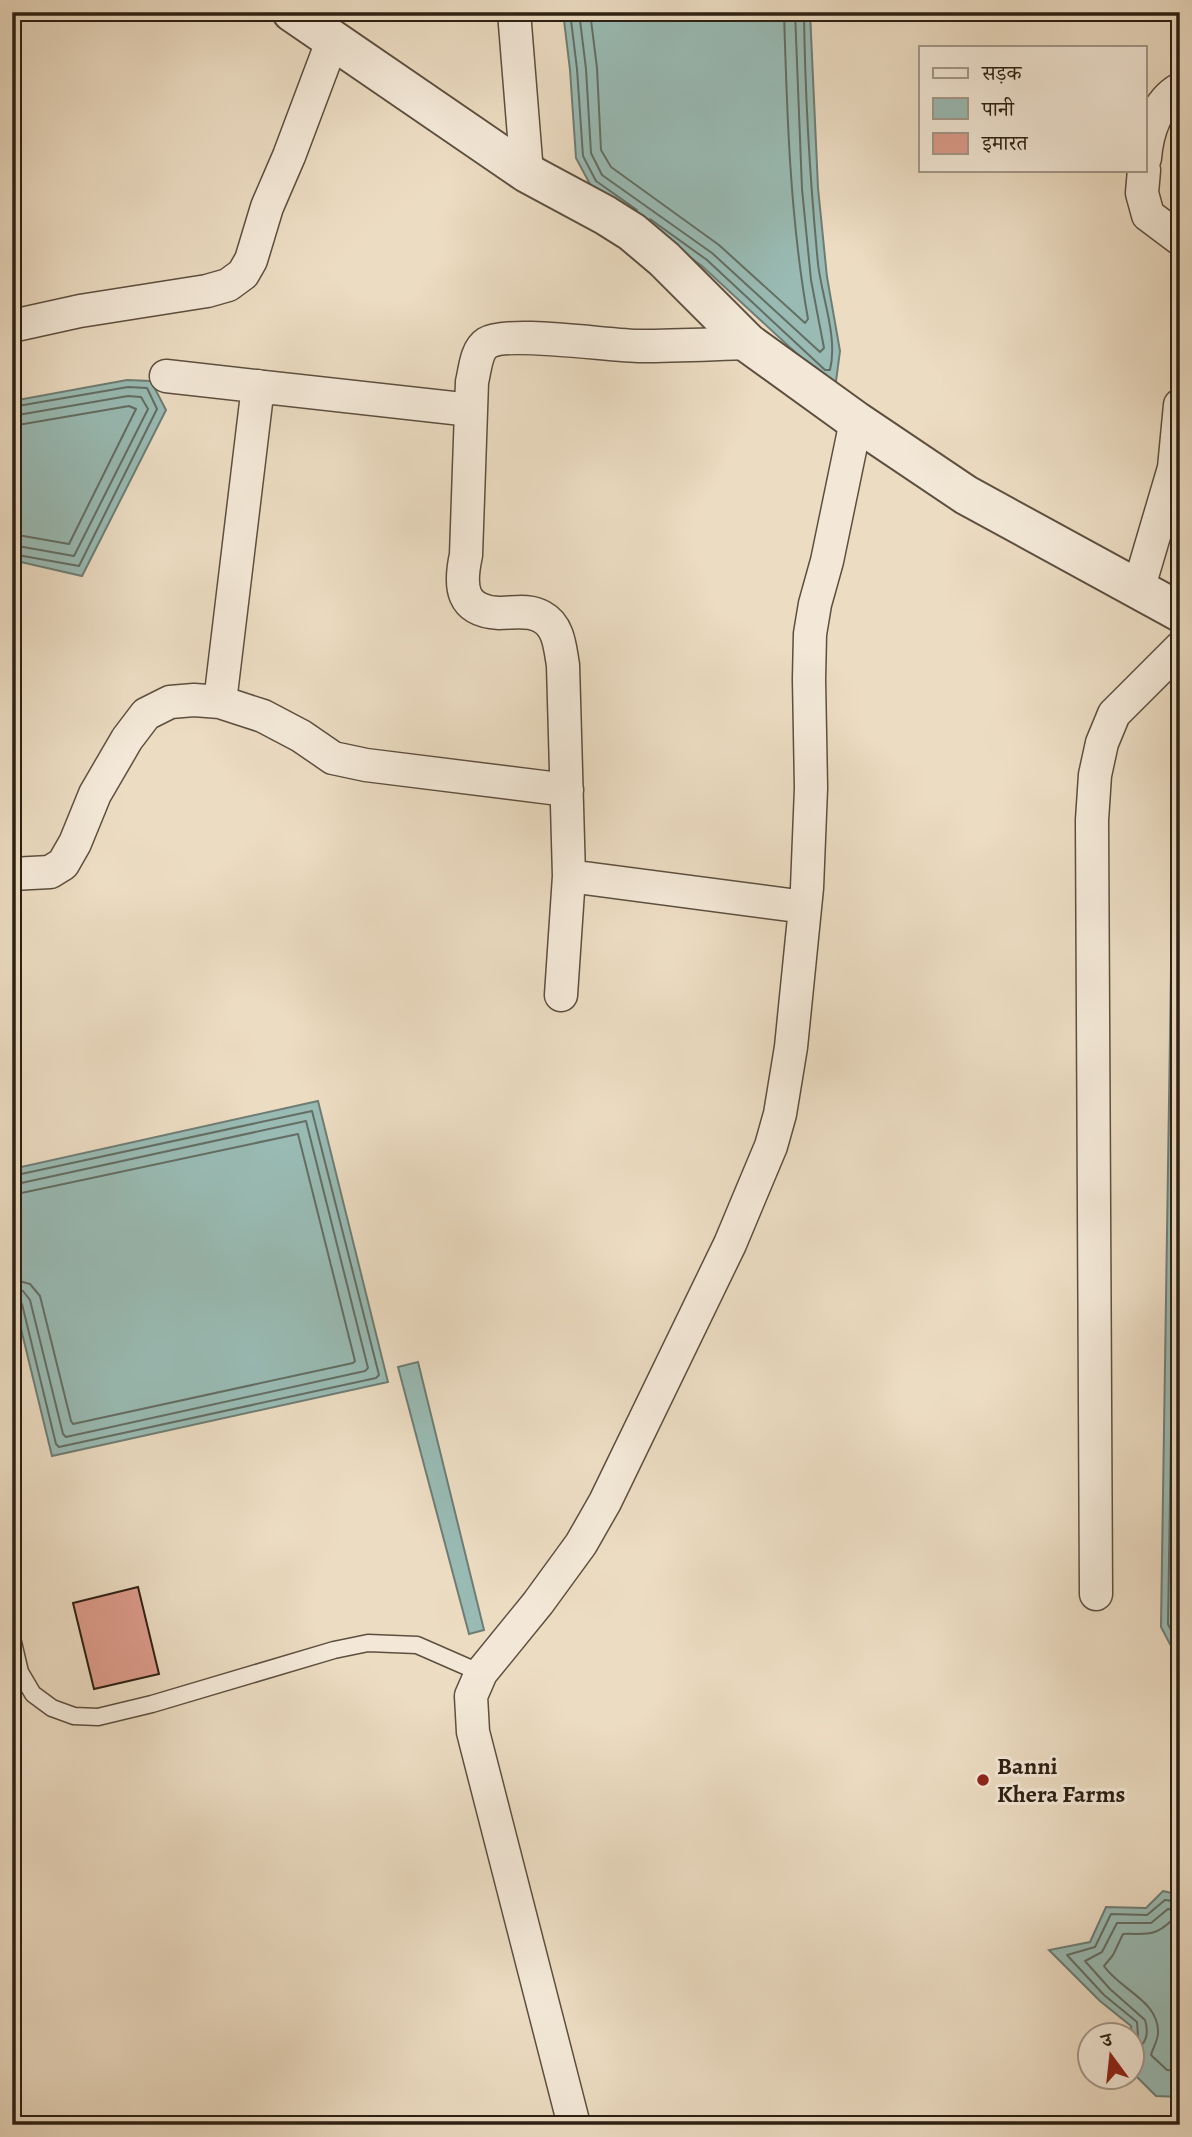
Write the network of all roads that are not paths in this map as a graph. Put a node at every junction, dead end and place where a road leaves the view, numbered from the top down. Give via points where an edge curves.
1 (292, 12) edge
2 (514, 12) edge
3 (333, 39) junction
4 (1180, 89) edge
5 (1146, 145) edge
6 (1144, 172) edge
7 (527, 173) junction
8 (1180, 239) edge
9 (12, 327) edge
10 (748, 343) junction
11 (166, 376) dead end
12 (258, 386) junction
13 (1180, 405) edge
14 (471, 410) junction
15 (856, 421) junction
16 (1177, 468) edge
17 (1138, 590) junction
18 (1180, 612) edge
19 (1180, 648) edge
20 (220, 702) junction
21 (567, 790) junction
22 (12, 874) edge
23 (569, 876) junction
24 (805, 907) junction
25 (561, 995) dead end
26 (1096, 1594) dead end
27 (12, 1638) edge
28 (481, 1673) junction
29 (575, 2125) edge

1 - 3 street
2 - 7 street
3 - 7 street
3 - 9 street via 243,274 228,285 207,290
4 - 5 street via 1163,100
6 - 8 street via 1142,193 1148,215
7 - 10 street via 632,232
10 - 14 street via 639,346 494,340 484,344 477,359
10 - 15 street
11 - 12 street
12 - 14 street
12 - 20 street
13 - 16 street
14 - 21 street via 462,574 466,598 477,609 528,612 553,626 563,665
15 - 17 street via 966,495
15 - 24 street via 810,635 811,788
16 - 17 street
17 - 18 street
19 - 26 street via 1114,714 1095,775
20 - 21 street via 263,716 333,758
20 - 22 street via 170,702 146,714 95,794 63,864 50,872
21 - 23 street
23 - 24 street
23 - 25 street
24 - 28 street via 780,1114 730,1244 581,1544
27 - 28 lane via 20,1672 33,1695 74,1716 98,1717 152,1704 368,1643 417,1645
28 - 29 street via 471,1696 473,1732

